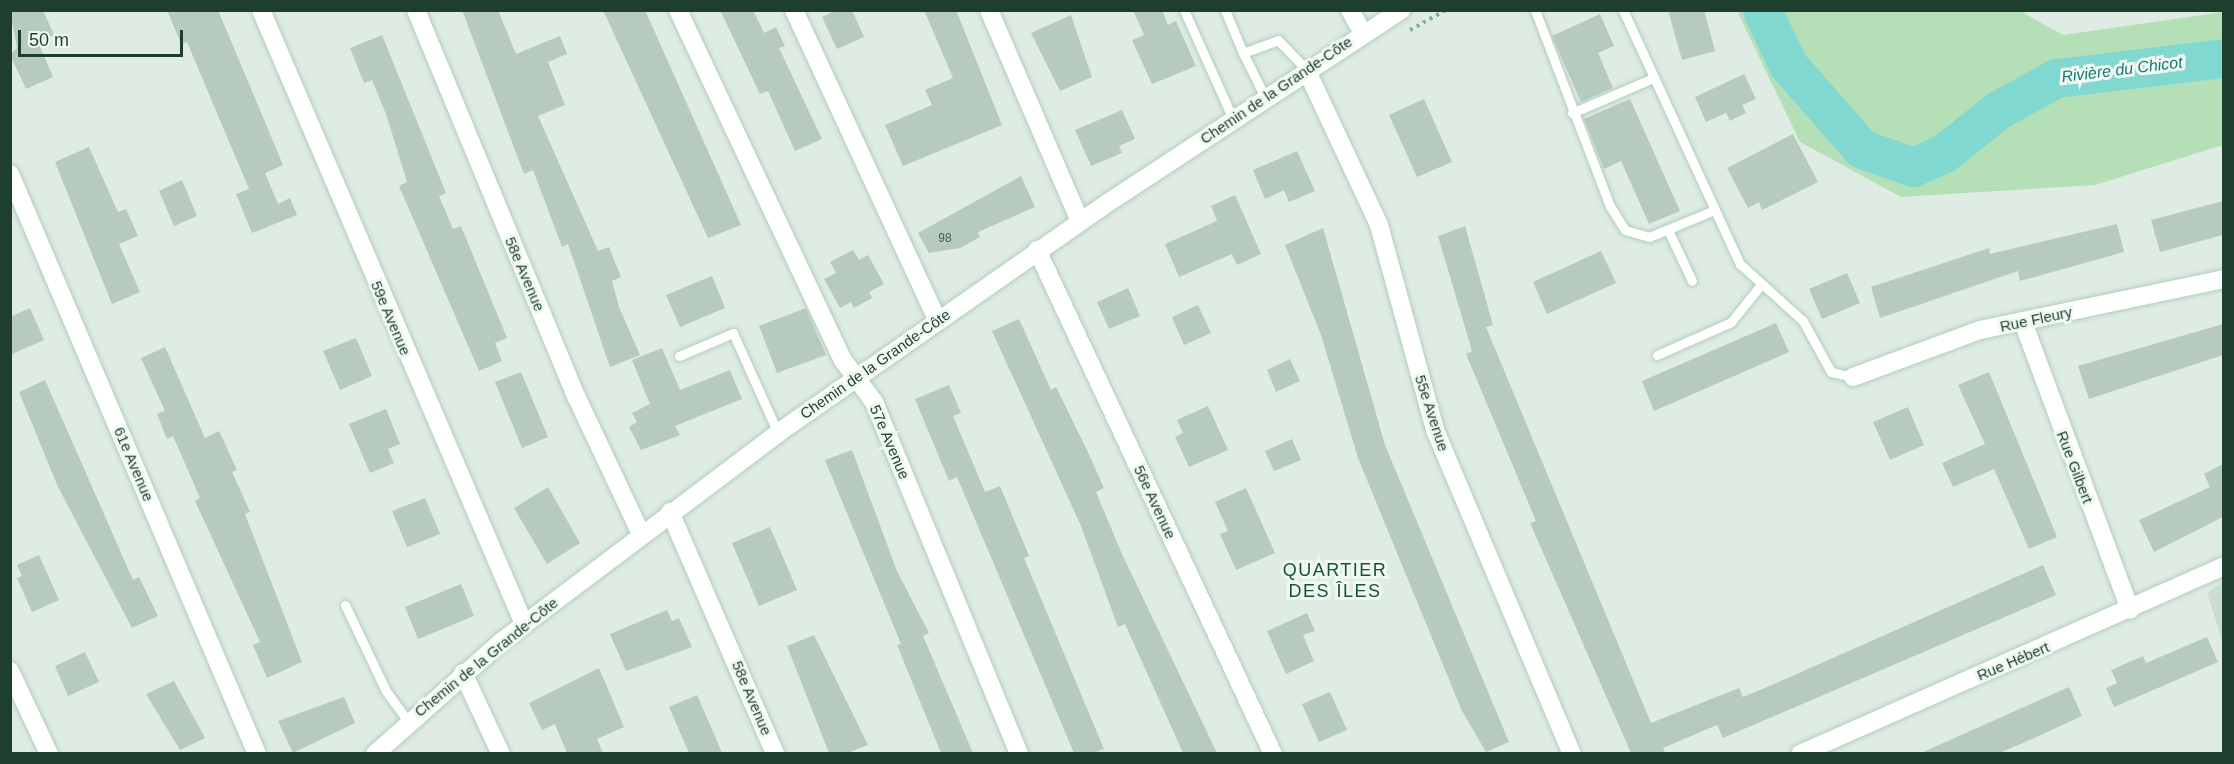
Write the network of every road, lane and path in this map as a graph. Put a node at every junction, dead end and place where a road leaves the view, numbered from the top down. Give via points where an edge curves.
1 (261, 10) edge
2 (416, 10) edge
3 (678, 10) edge
4 (794, 10) edge
5 (989, 10) edge
6 (1184, 10) edge
7 (1225, 10) edge
8 (1350, 10) edge
9 (1401, 10) edge
10 (1446, 10) edge
11 (1535, 10) edge
12 (1623, 10) edge
13 (1420, 25) dead end
14 (1362, 32) junction
15 (1243, 53) junction
16 (1306, 69) junction
17 (1653, 78) junction
18 (1265, 97) junction
19 (1572, 112) junction
20 (1233, 119) junction
21 (10, 174) edge
22 (1713, 211) junction
23 (1080, 221) junction
24 (1668, 230) junction
25 (1037, 250) junction
26 (2223, 279) edge
27 (1692, 281) dead end
28 (1760, 287) junction
29 (937, 320) junction
30 (2023, 322) junction
31 (1657, 355) dead end
32 (679, 356) dead end
33 (1853, 377) joint
34 (855, 378) junction
35 (778, 433) junction
36 (670, 512) junction
37 (640, 534) junction
38 (2223, 566) edge
39 (345, 605) dead end
40 (2130, 610) junction
41 (524, 624) junction
42 (10, 671) edge
43 (463, 674) junction
44 (408, 722) junction
45 (49, 753) edge
46 (256, 753) edge
47 (375, 753) edge
48 (501, 753) edge
49 (775, 753) edge
50 (1020, 753) edge
51 (1273, 753) edge
52 (1572, 753) edge
53 (1800, 753) edge

1 - 41 street, 59e Avenue
2 - 37 street, 58e Avenue via 577,398
3 - 34 street, 57e Avenue
4 - 29 street
5 - 23 street
6 - 20 lane
7 - 15 lane
8 - 14 street
9 - 14 street, Chemin de la Grande-Côte
10 - 13 path
11 - 19 lane
12 - 17 lane
14 - 16 street, Chemin de la Grande-Côte
15 - 16 lane via 1278,40
15 - 18 lane
16 - 18 street, Chemin de la Grande-Côte
16 - 52 street, 55e Avenue via 1379,225 1435,430
17 - 19 lane
17 - 22 lane
18 - 20 street, Chemin de la Grande-Côte
19 - 24 lane via 1625,230 1640,238
20 - 23 street, Chemin de la Grande-Côte
21 - 46 street, 61e Avenue
22 - 24 lane
22 - 28 lane via 1740,264
23 - 25 street, Chemin de la Grande-Côte
24 - 27 lane
25 - 29 street, Chemin de la Grande-Côte
25 - 51 street, 56e Avenue
26 - 30 street, Rue Fleury
28 - 31 lane via 1731,322
28 - 33 lane via 1803,321 1832,372
29 - 34 street, Chemin de la Grande-Côte
30 - 33 street, Rue Fleury via 1946,339
30 - 40 street, Rue Gilbert
32 - 35 lane via 733,333
34 - 35 street, Chemin de la Grande-Côte
34 - 50 street, 57e Avenue via 874,402
35 - 36 street, Chemin de la Grande-Côte
36 - 37 street, Chemin de la Grande-Côte
36 - 49 street, 58e Avenue
37 - 41 street, Chemin de la Grande-Côte
38 - 40 street, Rue Hébert
39 - 44 lane via 383,686
40 - 53 street, Rue Hébert
41 - 43 street, Chemin de la Grande-Côte
42 - 45 street
43 - 44 street, Chemin de la Grande-Côte
43 - 48 street
44 - 47 street, Chemin de la Grande-Côte

